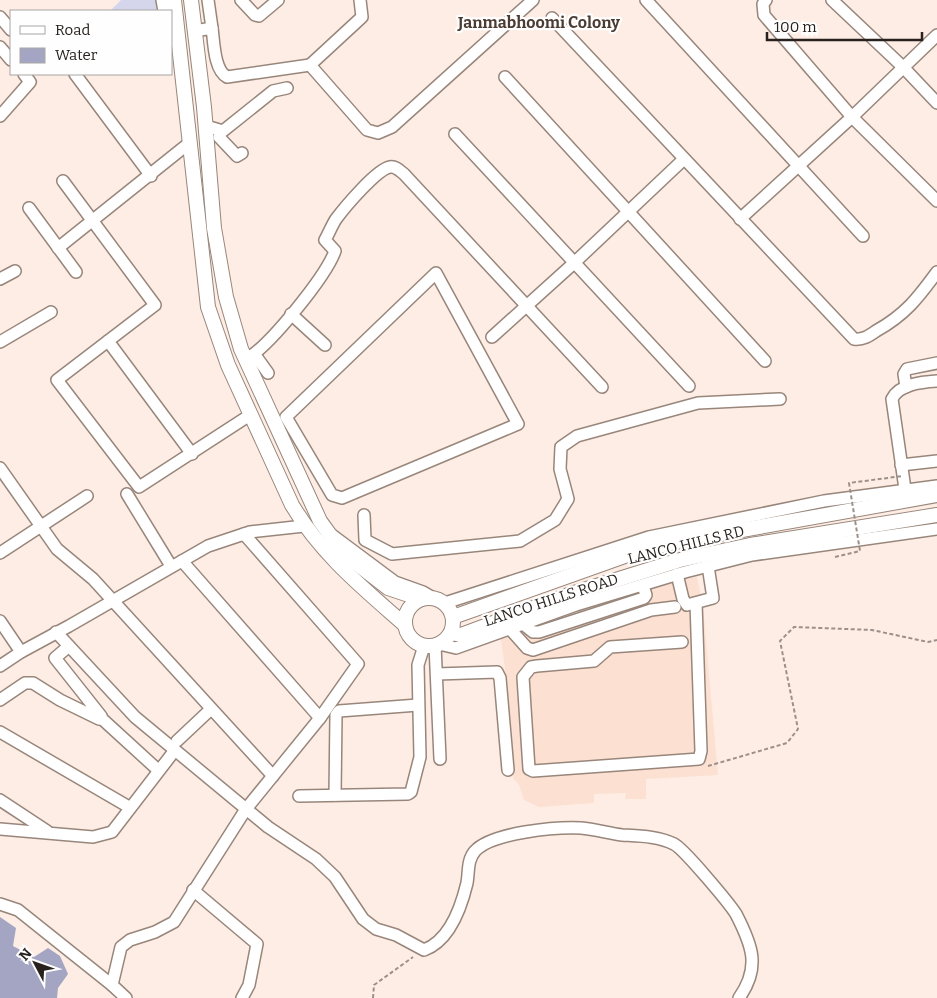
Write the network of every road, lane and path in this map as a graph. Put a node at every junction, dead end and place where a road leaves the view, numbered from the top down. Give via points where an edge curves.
1 (174, 0) edge
2 (191, 0) edge
3 (208, 0) edge
4 (241, 0) edge
5 (278, 0) edge
6 (360, 0) edge
7 (533, 0) edge
8 (646, 0) edge
9 (766, 0) edge
10 (832, 0) edge
11 (210, 13) junction
12 (193, 16) junction
13 (0, 17) edge
14 (552, 18) dead end
15 (212, 28) junction
16 (10, 29) edge
17 (195, 31) junction
18 (937, 35) edge
19 (0, 47) edge
20 (10, 59) edge
21 (310, 65) junction
22 (903, 67) junction
23 (25, 75) edge
24 (76, 75) edge
25 (505, 77) dead end
26 (287, 88) dead end
27 (937, 103) edge
28 (0, 116) edge
29 (852, 117) junction
30 (214, 134) junction
31 (455, 134) dead end
32 (188, 144) junction
33 (242, 153) dead end
34 (684, 159) junction
35 (799, 165) junction
36 (151, 176) junction
37 (63, 182) dead end
38 (937, 202) edge
39 (29, 208) dead end
40 (628, 213) junction
41 (740, 219) junction
42 (93, 221) junction
43 (215, 234) junction
44 (200, 235) junction
45 (863, 236) dead end
46 (58, 248) junction
47 (574, 263) junction
48 (15, 271) dead end
49 (76, 272) dead end
50 (937, 272) edge
51 (0, 279) edge
52 (526, 304) junction
53 (51, 312) dead end
54 (291, 314) junction
55 (492, 337) dead end
56 (108, 341) junction
57 (0, 342) edge
58 (325, 345) dead end
59 (251, 357) junction
60 (764, 361) dead end
61 (937, 363) edge
62 (268, 373) dead end
63 (937, 381) edge
64 (690, 386) dead end
65 (602, 387) dead end
66 (906, 387) junction
67 (780, 399) dead end
68 (250, 415) junction
69 (304, 450) junction
70 (192, 454) junction
71 (310, 461) junction
72 (937, 461) edge
73 (293, 463) junction
74 (0, 468) edge
75 (902, 471) junction
76 (937, 486) edge
77 (127, 494) dead end
78 (904, 495) junction
79 (937, 495) edge
80 (86, 496) dead end
81 (364, 515) dead end
82 (937, 515) edge
83 (904, 520) junction
84 (40, 526) junction
85 (304, 526) junction
86 (937, 529) edge
87 (328, 532) junction
88 (244, 534) junction
89 (674, 537) junction
90 (366, 540) junction
91 (347, 544) junction
92 (751, 550) junction
93 (0, 553) edge
94 (835, 557) dead end
95 (176, 563) junction
96 (708, 566) junction
97 (681, 573) junction
98 (644, 590) junction
99 (433, 600) junction
100 (573, 600) junction
101 (112, 602) junction
102 (690, 605) junction
103 (453, 617) junction
104 (0, 621) edge
105 (405, 624) junction
106 (523, 624) junction
107 (509, 628) junction
108 (56, 632) junction
109 (451, 633) junction
110 (937, 640) edge
111 (682, 642) dead end
112 (432, 645) junction
113 (69, 646) junction
114 (20, 652) junction
115 (0, 666) edge
116 (437, 674) junction
117 (0, 700) edge
118 (418, 705) junction
119 (211, 709) junction
120 (100, 717) junction
121 (320, 718) junction
122 (0, 732) edge
123 (176, 746) junction
124 (440, 759) dead end
125 (702, 766) dead end
126 (158, 770) junction
127 (508, 770) dead end
128 (273, 776) junction
129 (335, 795) junction
130 (298, 796) dead end
131 (0, 800) edge
132 (130, 807) junction
133 (246, 809) junction
134 (0, 829) edge
135 (49, 832) junction
136 (193, 890) junction
137 (0, 904) edge
138 (424, 950) junction
139 (112, 986) junction
140 (126, 998) edge
141 (242, 998) edge
142 (373, 998) edge
143 (739, 998) edge

1 - 32 main road
2 - 12 main road
3 - 11 street
4 - 5 street via 259,16
6 - 21 street via 362,17
7 - 21 street via 392,127 378,133 367,130
8 - 35 street
9 - 29 street via 764,16
10 - 22 street
11 - 12 street
11 - 15 street
12 - 17 main road
13 - 16 street
14 - 34 street
15 - 17 street
15 - 21 street via 219,68 227,77
17 - 30 main road
18 - 22 street
19 - 20 street
22 - 27 street
22 - 29 street
23 - 28 street via 30,82
24 - 36 street
25 - 40 street
26 - 30 street via 272,91
29 - 35 street
29 - 38 street
30 - 33 street via 232,153 237,156
30 - 43 main road
31 - 47 street
32 - 36 street
32 - 44 main road
34 - 40 street
34 - 41 street
35 - 41 street
35 - 45 street
36 - 42 street
37 - 42 street
39 - 46 street
40 - 47 street
40 - 60 street
41 - 50 street via 854,338 864,338 892,323 910,308
42 - 46 street
42 - 56 street via 155,305
43 - 44 main road
43 - 59 main road via 226,297
44 - 68 main road via 208,307
46 - 49 street
47 - 52 street
47 - 64 street
48 - 51 street
52 - 54 street via 404,174 389,167 356,195 336,220 325,240 335,251 330,263
52 - 55 street
52 - 65 street
53 - 57 street
54 - 58 street
54 - 59 street
56 - 70 street
56 - 70 street via 57,380 62,388 139,487
59 - 62 street
59 - 73 main road
61 - 66 street via 907,369 904,374
63 - 66 street
66 - 75 street via 892,399
67 - 90 street via 698,403 577,436 561,447 560,469 568,499 555,520 520,541 392,554
68 - 70 street
68 - 85 main road
69 - 71 street
69 - 71 street via 286,417 436,273 518,424 342,498 327,491
69 - 73 street
71 - 73 street
72 - 75 street
73 - 87 main road
74 - 84 street
75 - 78 street
75 - 94 path, bridge via 849,483 860,551
76 - 78 street
77 - 95 street
78 - 79 main road, LANCO HILLS RD
78 - 83 main road
78 - 89 main road, LANCO HILLS RD
80 - 84 street
81 - 90 street
82 - 83 main road, LANCO HILLS RD
83 - 92 main road, LANCO HILLS RD
84 - 93 street
84 - 101 street via 57,548 93,579
85 - 88 street
85 - 105 main road via 334,562
86 - 92 street, LANCO HILLS ROAD
87 - 91 street
87 - 99 main road via 343,553 388,588
88 - 95 street via 208,546
88 - 121 street via 358,664
89 - 99 street, LANCO HILLS ROAD via 649,537
89 - 103 main road, LANCO HILLS RD
90 - 91 street
91 - 99 street via 366,562 396,582 423,592
92 - 96 street, LANCO HILLS ROAD
92 - 100 main road, LANCO HILLS RD via 680,560
95 - 101 street
95 - 121 street
96 - 97 street, LANCO HILLS ROAD
96 - 102 street via 713,598
97 - 98 street, LANCO HILLS ROAD
97 - 102 street
98 - 100 street, LANCO HILLS ROAD
98 - 106 street via 642,598 538,632 532,632
98 - 107 street via 672,608 651,610 533,650 527,648
99 - 103 main road
99 - 105 main road via 408,610
100 - 106 street, LANCO HILLS ROAD
100 - 109 main road, LANCO HILLS RD via 461,635
101 - 108 street
101 - 119 street
102 - 111 street via 701,751 698,759 529,769 523,677 528,670 537,666 594,661 610,647
103 - 109 main road
104 - 114 street
105 - 112 main road via 411,638
106 - 107 street, LANCO HILLS ROAD
107 - 112 street, LANCO HILLS ROAD via 456,648
108 - 113 street
108 - 114 street
109 - 112 main road
110 - 125 path via 928,642 872,630 794,627 780,641 798,730 787,743 712,766
112 - 116 street
112 - 118 street via 418,665
113 - 120 street via 55,658
113 - 123 street via 135,717
114 - 115 street
116 - 124 street
116 - 127 street via 497,672
117 - 120 street via 25,683 33,683 60,700
118 - 129 street via 420,757 411,792
118 - 129 street via 339,710 336,715
119 - 123 street
119 - 128 street
120 - 126 street
121 - 128 street
122 - 132 street
123 - 126 street
123 - 133 street
126 - 132 street
128 - 133 street
129 - 130 street
131 - 135 street
132 - 135 street via 112,832 93,837
133 - 136 street
133 - 138 street via 335,876 363,919 376,929 396,935
134 - 135 street
136 - 139 street via 174,922 120,947
136 - 141 street via 257,944 250,985
137 - 139 street via 18,910
138 - 142 path via 374,985
138 - 143 street via 436,945 460,906 470,860 475,852 496,839 522,833 582,828 664,839 687,853 734,912 751,945 753,960 748,985
139 - 140 street

